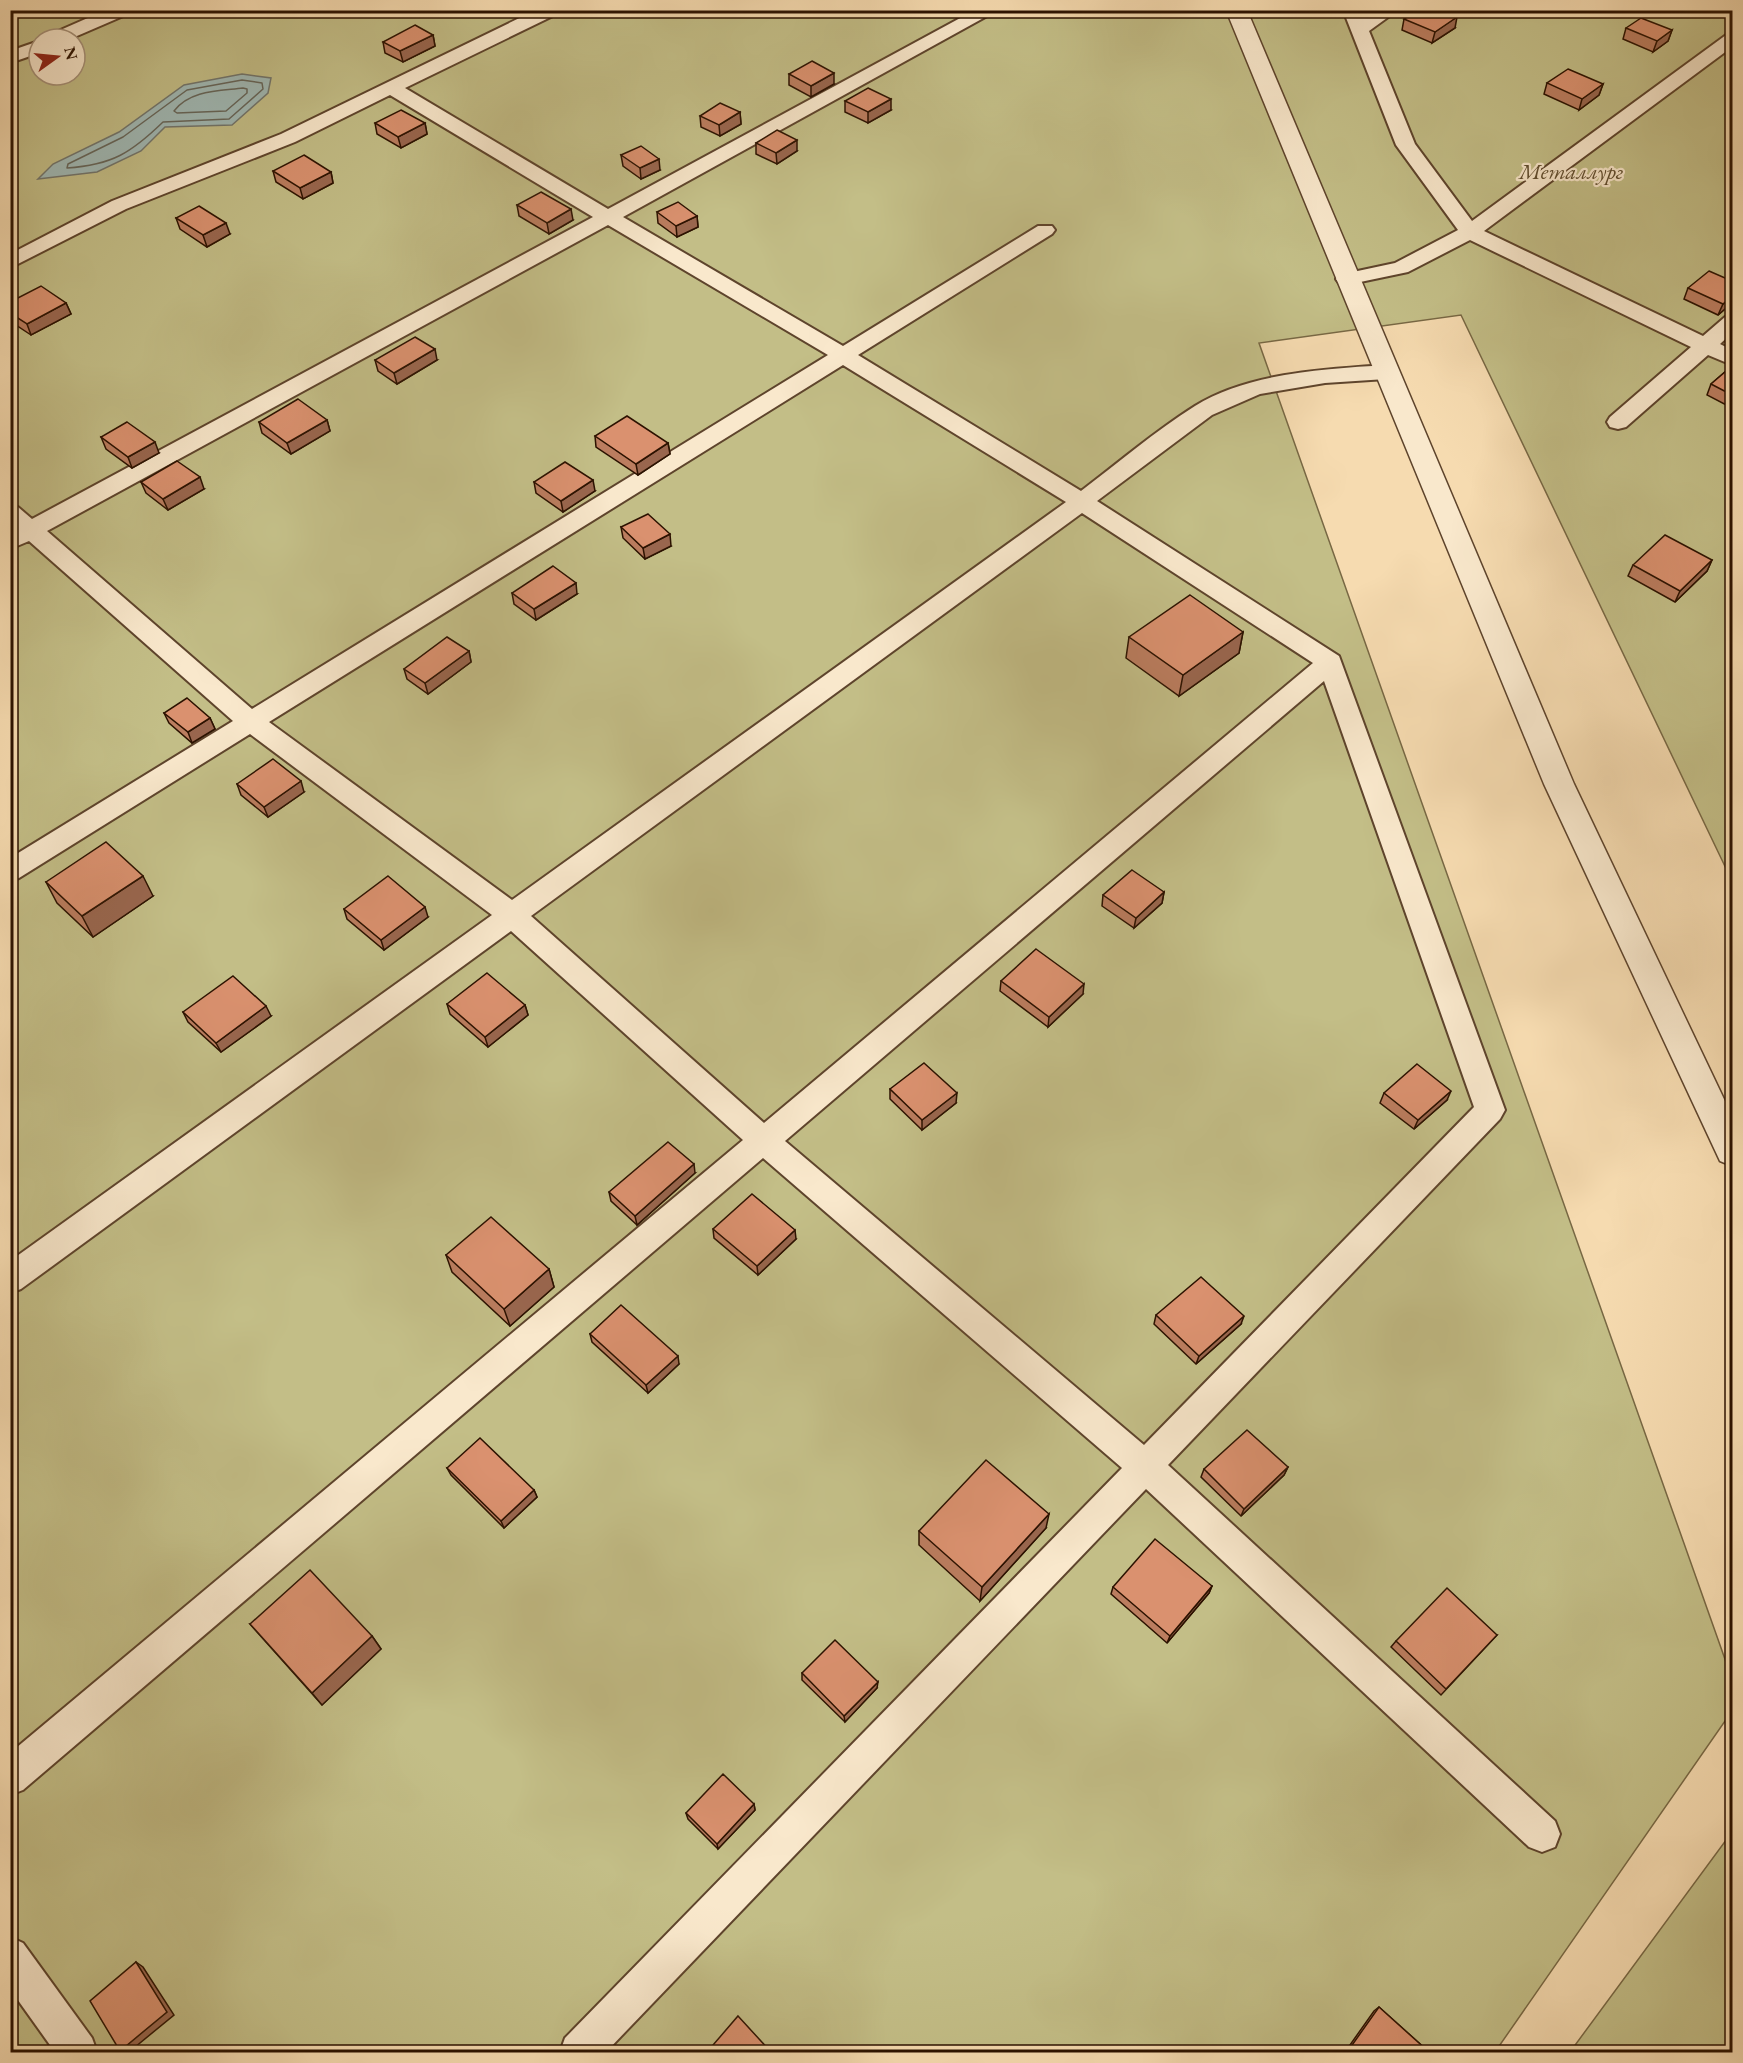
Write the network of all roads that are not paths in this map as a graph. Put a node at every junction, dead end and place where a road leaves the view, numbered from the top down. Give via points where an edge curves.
1 (122, 10) edge
2 (551, 10) edge
3 (989, 10) edge
4 (1236, 10) edge
5 (1389, 10) edge
6 (1357, 20) edge
7 (83, 27) edge
8 (1732, 39) edge
9 (27, 51) edge
10 (10, 58) edge
11 (392, 88) junction
12 (608, 217) junction
13 (1045, 230) dead end
14 (1470, 232) junction
15 (10, 262) edge
16 (1346, 279) junction
17 (1732, 322) edge
18 (1705, 345) junction
19 (843, 356) junction
20 (1732, 358) edge
21 (1386, 372) junction
22 (1618, 422) dead end
23 (1082, 502) junction
24 (10, 512) edge
25 (20, 535) edge
26 (1330, 662) junction
27 (251, 722) junction
28 (10, 872) edge
29 (512, 915) junction
30 (764, 1141) junction
31 (1732, 1151) edge
32 (10, 1279) edge
33 (1146, 1467) junction
34 (10, 1777) edge
35 (1542, 1834) dead end
36 (10, 1956) edge
37 (78, 2052) edge
38 (579, 2052) edge

1 - 7 lane
2 - 11 lane
3 - 12 lane
4 - 16 street
5 - 6 lane
6 - 14 lane via 1406,145
8 - 14 lane
9 - 10 lane
11 - 12 lane
11 - 15 lane via 288,138 119,205
12 - 19 lane
12 - 25 lane
13 - 19 lane
14 - 16 lane via 1401,268
14 - 18 lane
16 - 21 street
17 - 18 lane
18 - 20 lane
18 - 22 lane
19 - 23 lane
19 - 27 lane
21 - 23 lane via 1325,376 1255,388 1204,410
21 - 31 street via 1558,784
23 - 26 lane
23 - 29 lane
24 - 25 lane
25 - 27 lane
26 - 30 lane
26 - 33 lane via 1490,1110
27 - 28 lane
27 - 29 lane
29 - 30 lane
29 - 32 lane
30 - 33 lane
30 - 34 lane
33 - 35 lane
33 - 38 lane
36 - 37 lane

